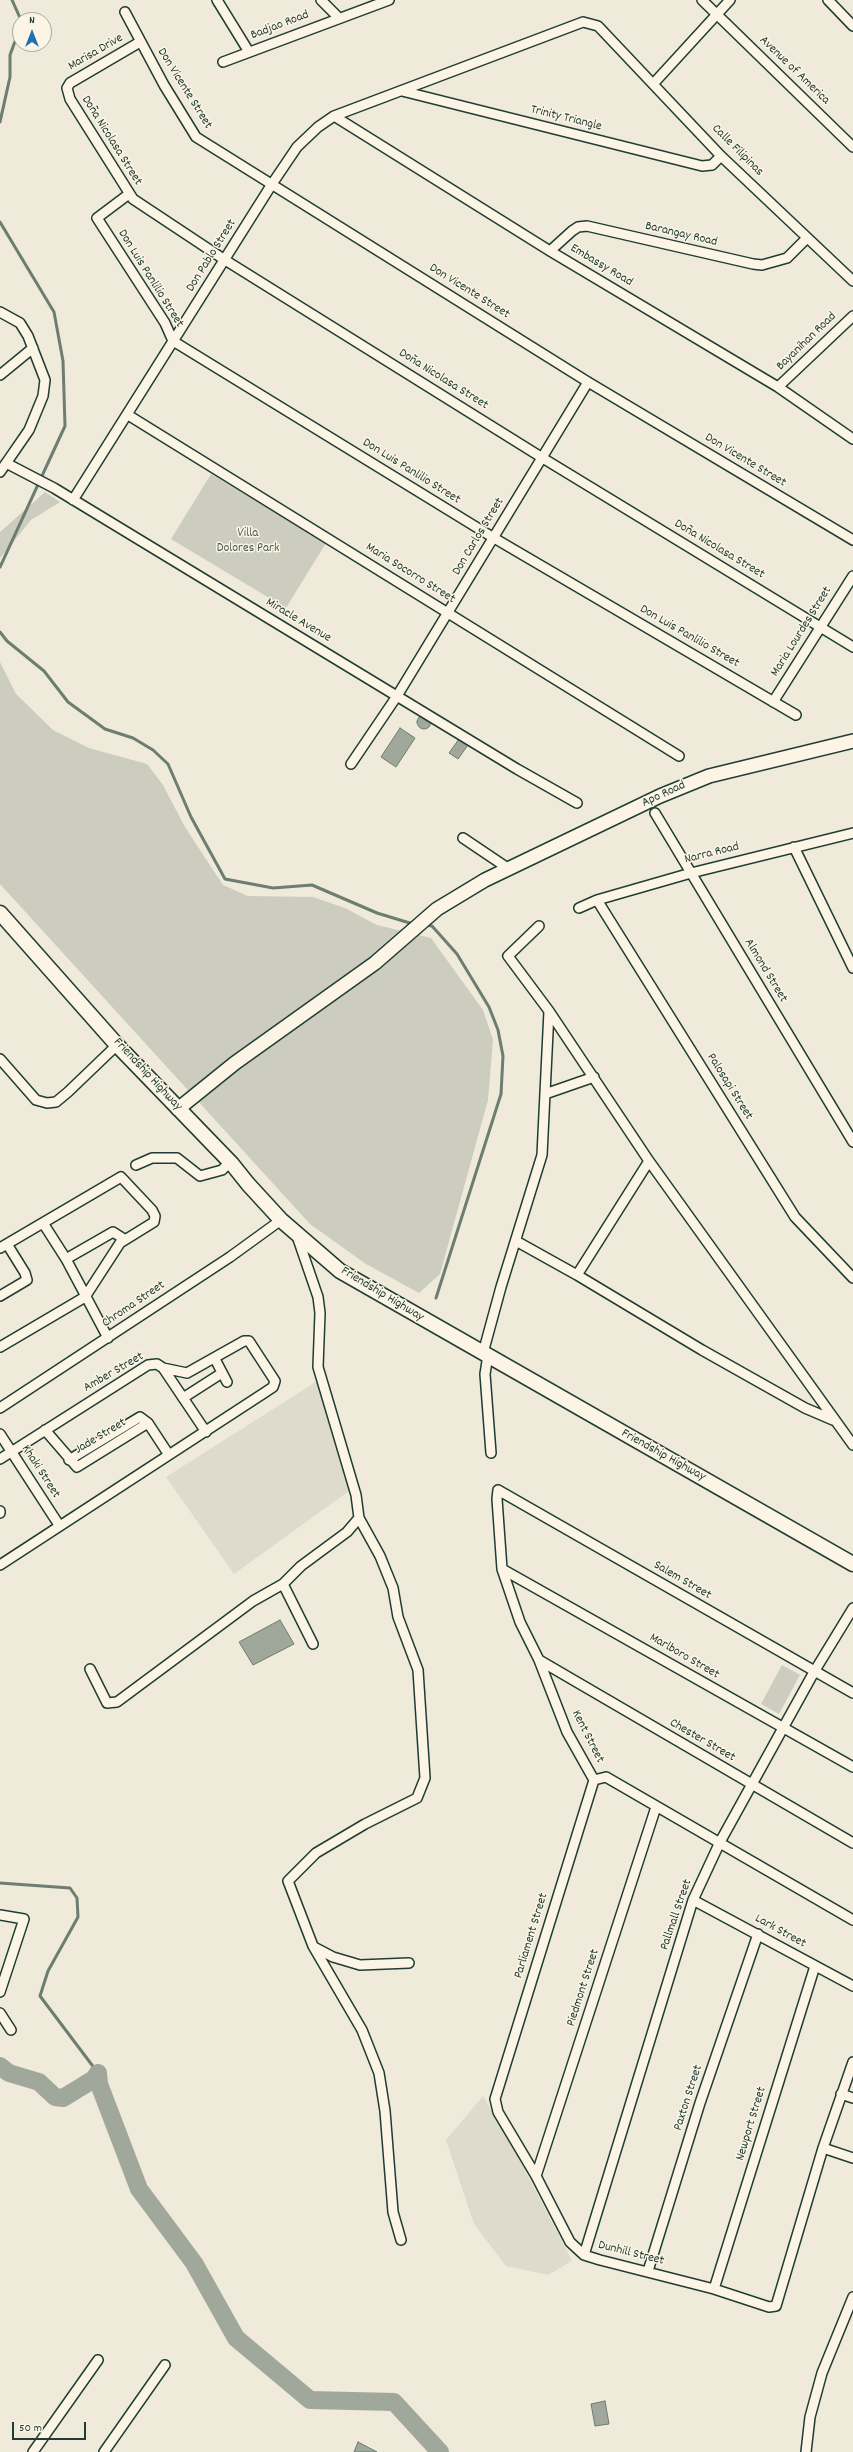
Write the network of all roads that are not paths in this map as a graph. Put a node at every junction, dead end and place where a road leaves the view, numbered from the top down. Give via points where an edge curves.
1 (217, 0) edge
2 (321, 0) edge
3 (389, 0) edge
4 (702, 0) edge
5 (730, 0) edge
6 (828, 0) edge
7 (125, 12) dead end
8 (716, 14) junction
9 (339, 18) junction
10 (853, 26) edge
11 (140, 42) junction
12 (249, 52) junction
13 (223, 62) dead end
14 (654, 83) junction
15 (67, 88) joint
16 (402, 91) junction
17 (334, 116) junction
18 (853, 147) edge
19 (721, 156) junction
20 (272, 184) junction
21 (128, 194) junction
22 (807, 238) junction
23 (550, 251) junction
24 (225, 260) junction
25 (853, 281) edge
26 (0, 312) edge
27 (853, 316) edge
28 (173, 341) junction
29 (33, 348) junction
30 (0, 375) edge
31 (588, 382) junction
32 (778, 388) junction
33 (128, 415) junction
34 (853, 439) edge
35 (541, 457) junction
36 (6, 463) junction
37 (0, 472) edge
38 (73, 500) junction
39 (494, 538) junction
40 (853, 540) edge
41 (853, 576) edge
42 (448, 612) junction
43 (821, 627) junction
44 (853, 647) edge
45 (397, 696) junction
46 (773, 702) junction
47 (796, 715) dead end
48 (853, 741) edge
49 (679, 756) dead end
50 (351, 764) dead end
51 (577, 803) dead end
52 (655, 813) dead end
53 (853, 833) edge
54 (463, 838) dead end
55 (794, 847) junction
56 (509, 869) junction
57 (691, 873) junction
58 (597, 900) junction
59 (579, 908) dead end
60 (0, 913) edge
61 (539, 926) dead end
62 (853, 968) edge
63 (549, 1011) junction
64 (117, 1045) junction
65 (0, 1059) edge
66 (594, 1077) junction
67 (545, 1094) junction
68 (178, 1109) junction
69 (853, 1142) edge
70 (649, 1161) junction
71 (230, 1162) junction
72 (136, 1165) dead end
73 (281, 1220) junction
74 (43, 1223) junction
75 (297, 1236) junction
76 (124, 1239) junction
77 (516, 1241) junction
78 (4, 1246) edge
79 (66, 1259) junction
80 (577, 1274) junction
81 (853, 1278) edge
82 (0, 1296) edge
83 (85, 1297) junction
84 (108, 1338) junction
85 (0, 1347) edge
86 (486, 1354) junction
87 (215, 1358) junction
88 (163, 1368) junction
89 (222, 1373) junction
90 (227, 1382) dead end
91 (817, 1397) junction
92 (183, 1398) junction
93 (0, 1408) edge
94 (806, 1408) junction
95 (834, 1421) junction
96 (46, 1430) junction
97 (206, 1432) junction
98 (0, 1434) edge
99 (853, 1445) edge
100 (12, 1452) junction
101 (491, 1453) dead end
102 (169, 1455) junction
103 (0, 1459) edge
104 (498, 1490) joint
105 (358, 1518) junction
106 (59, 1525) junction
107 (853, 1564) edge
108 (0, 1565) edge
109 (502, 1569) junction
110 (283, 1584) junction
111 (853, 1608) edge
112 (313, 1644) dead end
113 (539, 1660) junction
114 (90, 1669) dead end
115 (814, 1672) junction
116 (853, 1693) edge
117 (783, 1729) junction
118 (853, 1767) edge
119 (594, 1780) junction
120 (753, 1785) junction
121 (656, 1807) junction
122 (720, 1842) junction
123 (853, 1842) edge
124 (693, 1900) junction
125 (0, 1915) edge
126 (853, 1920) edge
127 (758, 1934) junction
128 (313, 1946) junction
129 (0, 1960) edge
130 (10, 1961) junction
131 (409, 1963) dead end
132 (815, 1966) junction
133 (853, 1986) edge
134 (0, 1992) edge
135 (0, 2014) edge
136 (11, 2030) dead end
137 (853, 2062) edge
138 (841, 2094) junction
139 (853, 2098) edge
140 (495, 2099) joint
141 (823, 2148) junction
142 (853, 2158) edge
143 (536, 2176) junction
144 (401, 2240) dead end
145 (584, 2255) junction
146 (648, 2271) junction
147 (714, 2289) junction
148 (853, 2297) edge
149 (98, 2360) dead end
150 (165, 2365) dead end
151 (33, 2452) edge
152 (104, 2452) edge
153 (806, 2452) edge

1 - 12 street
2 - 9 street
3 - 9 street, Badjao Road
4 - 8 street, Avenue of America
5 - 8 street
6 - 10 street
7 - 11 street, Don Vicente Street
8 - 14 street
8 - 18 street, Avenue of America
9 - 12 street, Badjao Road
11 - 15 street, Marisa Drive via 70,83
11 - 20 street, Don Vicente Street via 196,137
12 - 13 street, Badjao Road
14 - 16 street, Calle Filipinas via 598,26 583,22
14 - 19 street, Calle Filipinas
15 - 21 street, Doña Nicolasa Street via 70,99
16 - 17 street
16 - 19 street, Trinity Triangle via 702,166 712,165
17 - 20 street, Don Pablo Street via 296,148
17 - 23 street, Embassy Road
19 - 22 street, Calle Filipinas
20 - 24 street, Don Pablo Street
20 - 31 street, Don Vicente Street
21 - 24 street, Doña Nicolasa Street
21 - 28 street, Don Luis Panlilio Street via 97,218 165,323
22 - 23 street, Barangay Road via 787,258 762,265 587,226 572,231
22 - 25 street, Calle Filipinas
23 - 32 street, Embassy Road
24 - 28 street, Don Pablo Street
24 - 35 street, Doña Nicolasa Street
26 - 29 street via 20,323
27 - 32 street, Bayanihan Road
28 - 33 street, Don Pablo Street
28 - 39 street, Don Luis Panlilio Street
29 - 30 street
29 - 36 street via 46,380 43,396 29,430
31 - 35 street, Don Carlos Street
31 - 40 street, Don Vicente Street
32 - 34 street, Embassy Road
33 - 38 street, Don Pablo Street
33 - 42 street, Maria Socorro Street
35 - 39 street, Don Carlos Street
35 - 43 street, Doña Nicolasa Street
36 - 37 street
36 - 38 street, Miracle Avenue
38 - 45 street, Miracle Avenue
39 - 42 street, Don Carlos Street
39 - 46 street, Don Luis Panlilio Street
41 - 43 street, Maria Lourdes Street
42 - 45 street, Don Carlos Street
42 - 49 street, Maria Socorro Street
43 - 44 street, Doña Nicolasa Street
43 - 46 street, Maria Lourdes Street
45 - 50 street, Don Carlos Street
45 - 51 street, Miracle Avenue
46 - 47 street, Don Luis Panlilio Street
48 - 56 street, Apo Road via 709,776 660,796
52 - 57 street, Almond Street
53 - 55 street, Narra Road
54 - 56 street
55 - 57 street, Narra Road
55 - 62 street
56 - 68 street, Apo Road via 485,880 437,909 375,963 235,1063
57 - 58 street, Narra Road
57 - 69 street, Almond Street
58 - 59 street, Narra Road
58 - 81 street, Palosapi Street via 795,1218
60 - 64 main road, Friendship Highway
61 - 63 street via 508,956
63 - 66 street
63 - 67 street
64 - 65 street via 56,1102 36,1100
64 - 68 main road, Friendship Highway
66 - 67 street
66 - 70 street
67 - 77 street via 542,1155
68 - 71 main road, Friendship Highway
70 - 80 street
70 - 91 street
71 - 72 street via 222,1170 200,1176 177,1158 152,1158
71 - 73 main road, Friendship Highway
73 - 75 main road, Friendship Highway
73 - 84 street, Chroma Street
74 - 76 street via 121,1177 155,1216 154,1222
74 - 78 street
74 - 79 street
75 - 86 main road, Friendship Highway via 340,1271
75 - 105 street via 318,1297 318,1367 356,1495
76 - 79 street via 113,1232
76 - 83 street
77 - 80 street
77 - 86 street
78 - 82 street via 25,1273 27,1280
79 - 83 street
80 - 94 street via 702,1350
83 - 84 street
83 - 85 street
84 - 93 street, Chroma Street
86 - 101 street via 485,1374
86 - 107 main road, Friendship Highway
87 - 88 street, Amber Street via 187,1374
87 - 89 street
87 - 97 street, Amber Street via 244,1341 249,1341 275,1381 273,1387
88 - 92 street
88 - 96 street, Amber Street via 157,1364 148,1365
89 - 90 street
89 - 92 street
91 - 94 street
91 - 95 street
92 - 97 street
94 - 95 street
95 - 99 street
96 - 100 street, Amber Street
96 - 102 street, Jade Street via 77,1467 148,1424
97 - 102 street
98 - 100 street, Khaki Street
100 - 103 street, Amber Street
100 - 106 street, Khaki Street
102 - 106 street
104 - 109 street, Kent Street
104 - 115 street, Salem Street
105 - 110 street via 347,1532 301,1566
105 - 128 street via 380,1556 393,1588 398,1617 418,1670 425,1778 417,1798 365,1824 316,1853 288,1881
106 - 108 street
109 - 113 street, Kent Street via 520,1622
109 - 117 street, Marlboro Street
110 - 112 street
110 - 114 street via 253,1601 117,1702 107,1703
111 - 115 street, Pallmall Street
113 - 119 street, Kent Street via 567,1732
113 - 120 street, Chester Street
115 - 116 street, Salem Street
115 - 117 street, Pallmall Street
117 - 118 street, Marlboro Street
117 - 120 street, Pallmall Street
119 - 121 street, Kent Street via 606,1777
119 - 140 street, Parliament Street
120 - 122 street, Pallmall Street
120 - 123 street, Chester Street
121 - 122 street, Kent Street
121 - 143 street, Piedmont Street
122 - 124 street, Pallmall Street
122 - 126 street, Kent Street
124 - 127 street, Lark Street
124 - 145 street, Pallmall Street
125 - 130 street via 24,1919
127 - 132 street, Lark Street
127 - 146 street, Paxton Street via 700,2103
128 - 131 street via 333,1957 360,1965
128 - 144 street via 362,2030 379,2073 385,2111 393,2212
129 - 130 street
130 - 134 street
132 - 133 street, Lark Street
132 - 147 street, Newport Street
135 - 136 street
137 - 138 street
138 - 139 street
138 - 141 street
140 - 143 street, Dunhill Street via 498,2112
141 - 142 street
141 - 147 street, Dunhill Street via 776,2306 769,2307
143 - 145 street, Dunhill Street via 570,2242
145 - 146 street, Dunhill Street
146 - 147 street, Dunhill Street
148 - 153 street via 822,2373 810,2417
149 - 151 street
150 - 152 street

